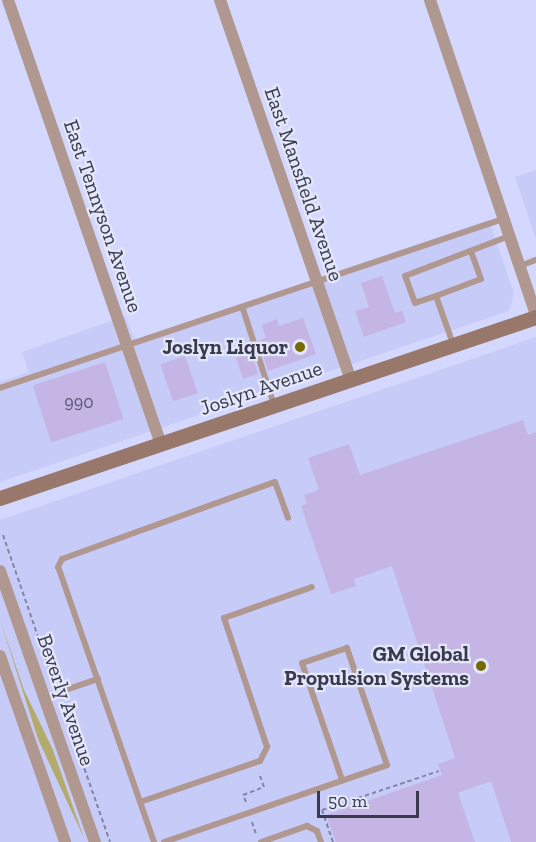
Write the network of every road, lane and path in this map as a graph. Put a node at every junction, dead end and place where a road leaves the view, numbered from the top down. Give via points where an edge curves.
1 (8, 0) edge
2 (220, 0) edge
3 (430, 0) edge
4 (503, 219) junction
5 (509, 236) junction
6 (471, 251) junction
7 (536, 260) edge
8 (519, 266) junction
9 (318, 283) junction
10 (436, 296) junction
11 (243, 309) junction
12 (536, 316) edge
13 (453, 345) junction
14 (127, 348) junction
15 (351, 380) junction
16 (0, 388) edge
17 (274, 406) junction
18 (161, 445) junction
19 (0, 498) edge
20 (288, 518) dead end
21 (0, 571) edge
22 (312, 587) dead end
23 (0, 656) edge
24 (98, 679) junction
25 (44, 698) junction
26 (440, 771) dead end
27 (342, 780) junction
28 (140, 801) junction
29 (65, 842) edge
30 (95, 842) edge
31 (154, 842) edge
32 (164, 842) edge
33 (261, 842) edge
34 (321, 842) edge
35 (333, 842) edge

1 - 14 street, East Tennyson Avenue
2 - 9 street, East Mansfield Avenue
3 - 4 street
4 - 5 street
4 - 9 lane
5 - 6 lane
5 - 8 street
6 - 10 lane via 481,279
6 - 10 lane via 405,276 416,303
7 - 8 lane
8 - 12 street
9 - 11 lane
9 - 15 street, East Mansfield Avenue
10 - 13 lane
11 - 14 lane
11 - 17 lane
12 - 13 main road, Joslyn Avenue
13 - 15 main road, Joslyn Avenue
14 - 16 lane
14 - 18 street, East Tennyson Avenue
15 - 17 main road, Joslyn Avenue
17 - 18 main road, Joslyn Avenue
18 - 19 main road, Joslyn Avenue
20 - 24 lane via 275,482 62,559 58,567
21 - 25 street, Beverly Avenue
22 - 28 lane via 224,618 267,747 260,761
23 - 29 street
24 - 25 lane
24 - 28 lane
25 - 30 street, Beverly Avenue
26 - 35 path via 322,810
27 - 27 lane via 387,765 347,648 302,663
27 - 32 lane
28 - 31 lane
33 - 34 lane via 306,826 317,831

